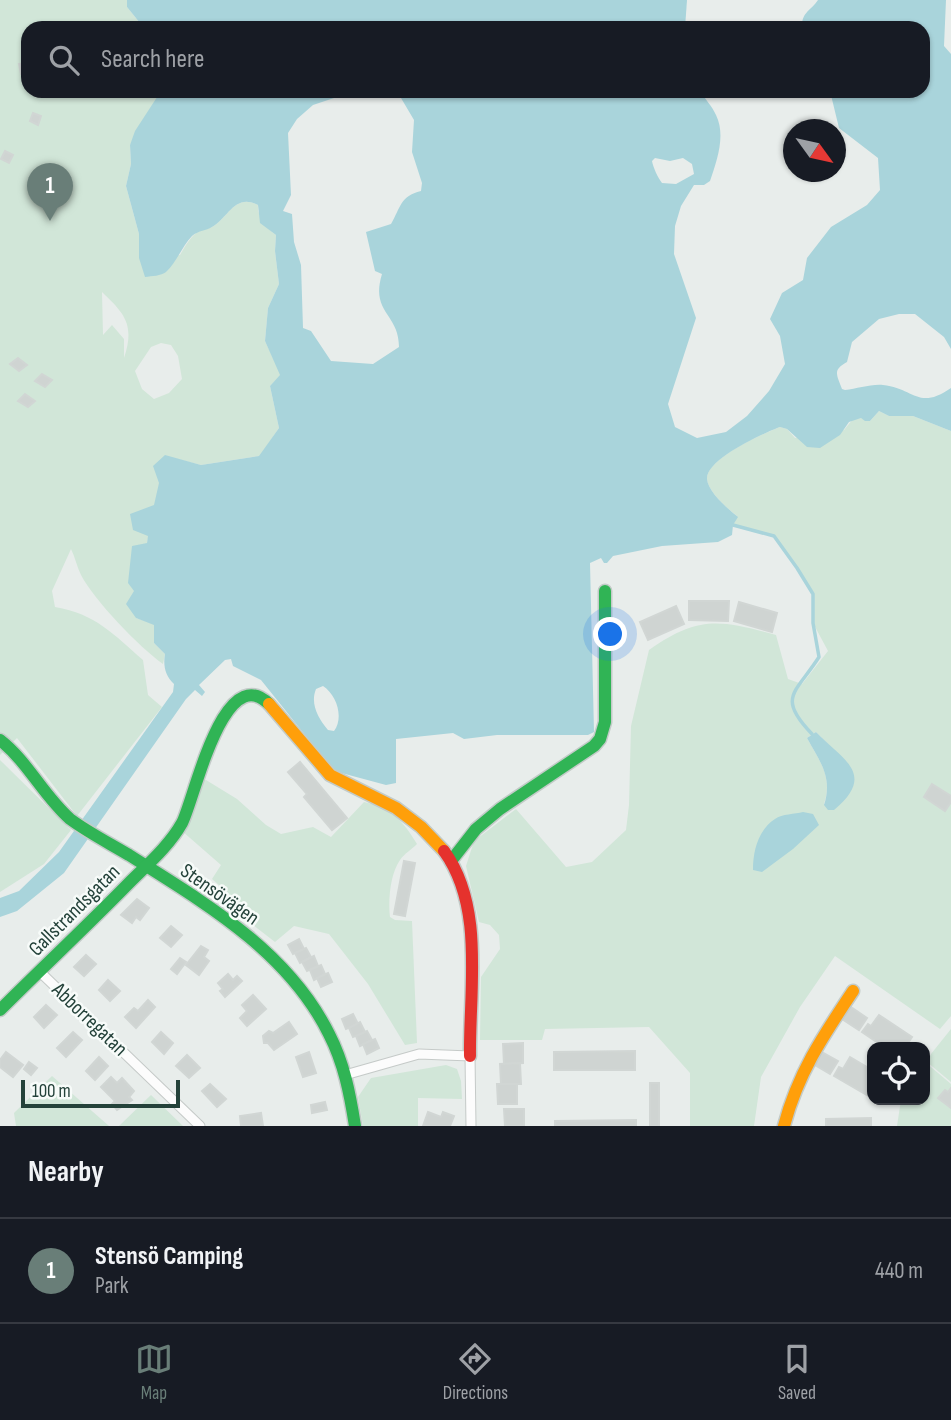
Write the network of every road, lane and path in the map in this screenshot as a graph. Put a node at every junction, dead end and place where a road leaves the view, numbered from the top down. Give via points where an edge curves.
1 (605, 591) dead end
2 (0, 740) edge
3 (451, 861) junction
4 (145, 866) junction
5 (39, 971) junction
6 (853, 991) dead end
7 (0, 1010) edge
8 (470, 1056) junction
9 (345, 1075) junction
10 (201, 1126) edge
11 (354, 1126) edge
12 (471, 1126) edge
13 (785, 1126) edge

1 - 3 street via 605,722 600,739 476,829
2 - 4 street, Stensövägen via 69,819
3 - 4 street, Gallstrandsgatan via 400,811 328,773 260,696 253,694 225,715 216,729 181,825
3 - 8 street via 466,902 472,945
4 - 5 street, Gallstrandsgatan
4 - 9 street, Stensövägen via 274,956 311,1001
5 - 7 street, Gallstrandsgatan
5 - 10 street, Abborregatan
6 - 13 street via 792,1094
8 - 9 street via 419,1054
8 - 12 street
9 - 11 street, Stensövägen

